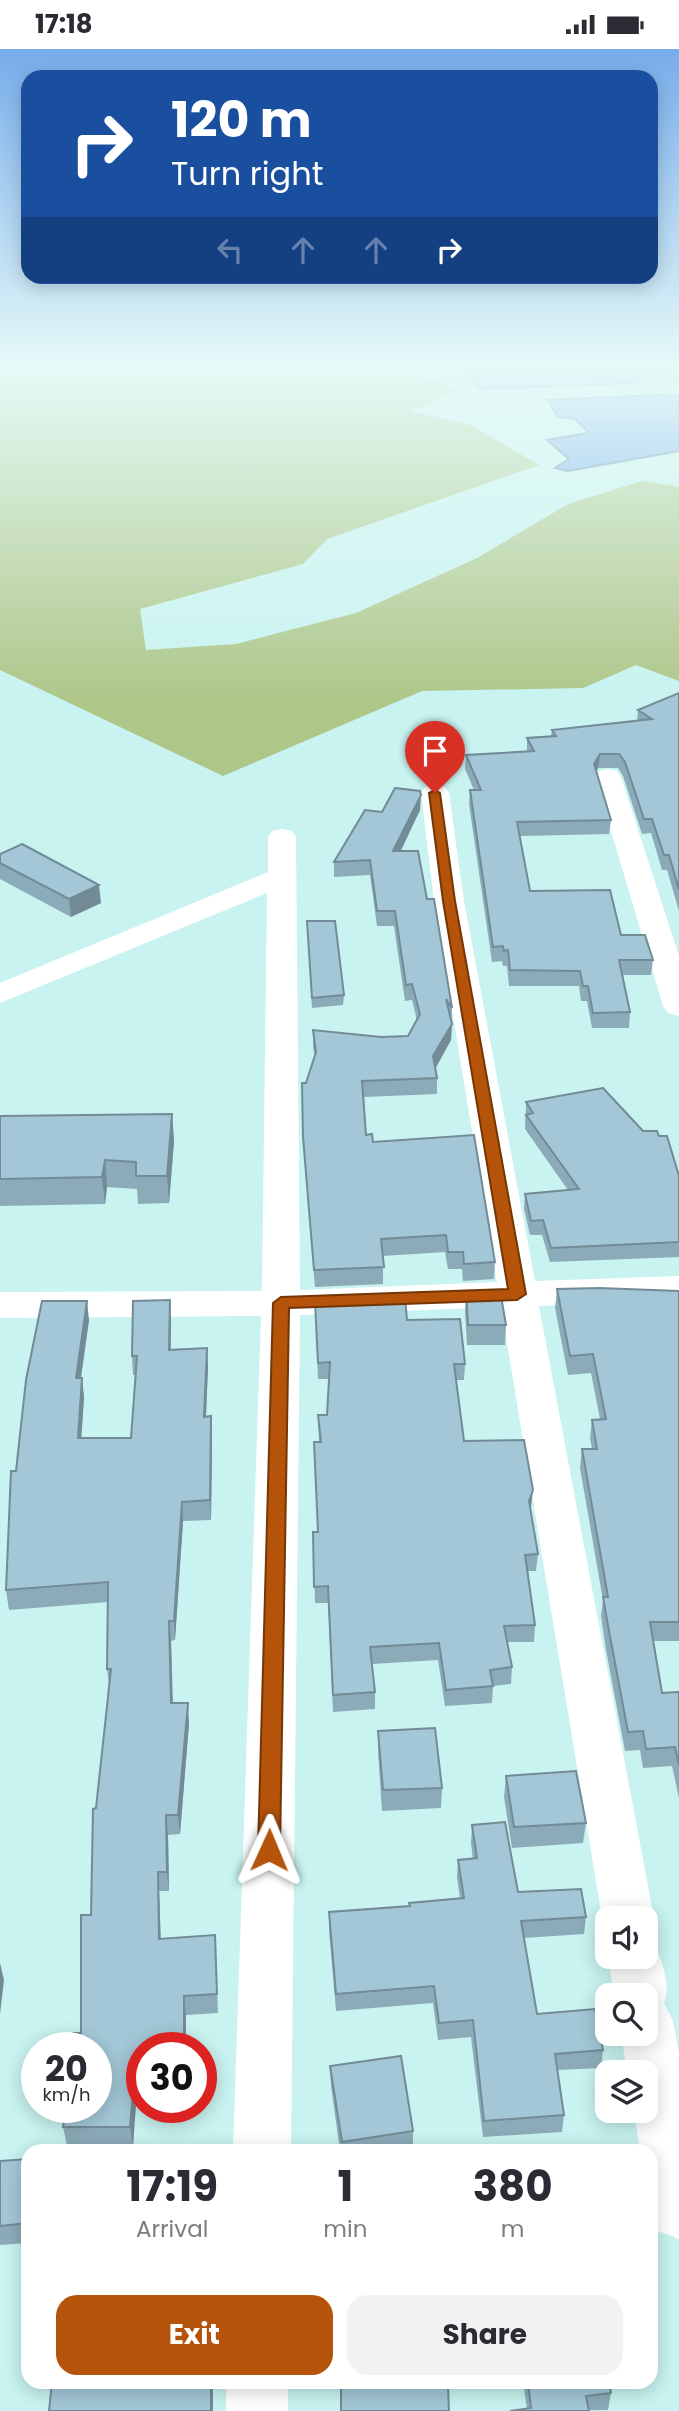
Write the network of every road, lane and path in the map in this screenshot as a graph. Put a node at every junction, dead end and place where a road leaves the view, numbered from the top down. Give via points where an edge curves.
1 (608, 777) dead end
2 (435, 793) dead end
3 (0, 994) edge
4 (679, 1006) edge
5 (679, 1288) edge
6 (517, 1294) junction
7 (281, 1303) junction
8 (1, 1314) edge
9 (626, 1906) edge
10 (650, 2046) edge
11 (262, 2144) edge
12 (679, 2210) edge
13 (257, 2389) edge
14 (257, 2411) edge

1 - 4 street
2 - 6 street via 449,901
3 - 7 street via 282,856
5 - 6 street
6 - 7 street
6 - 9 street
7 - 8 street
7 - 11 street
10 - 12 street
13 - 14 street

